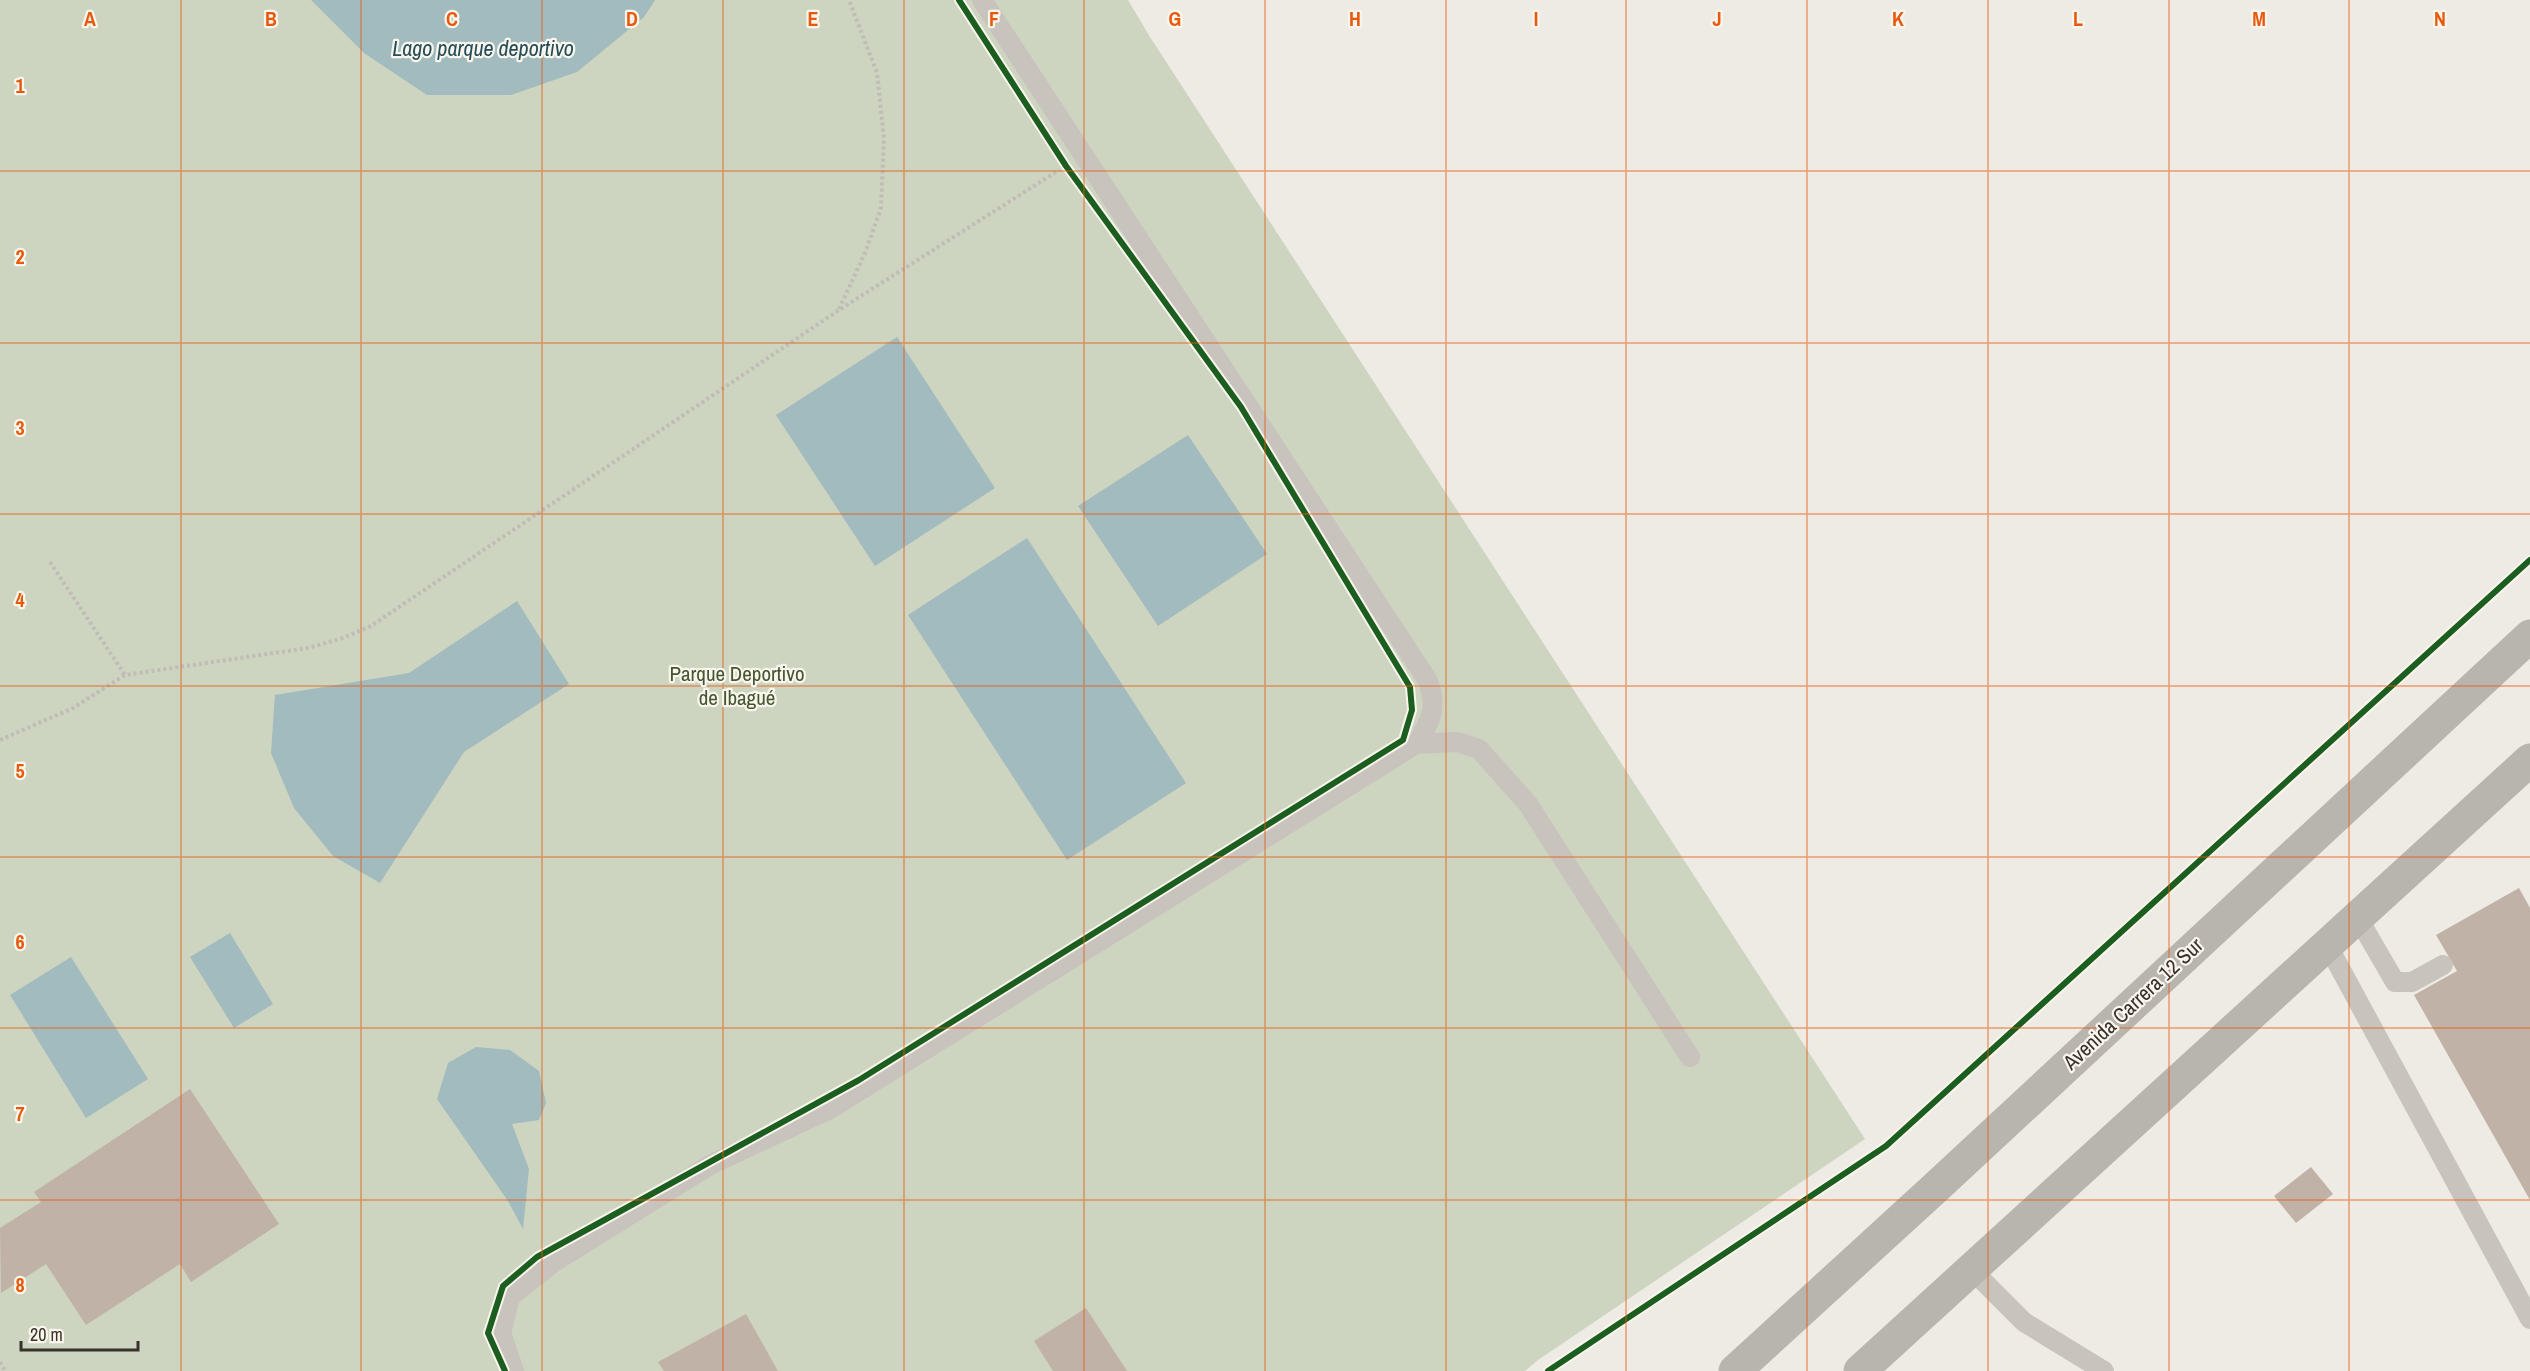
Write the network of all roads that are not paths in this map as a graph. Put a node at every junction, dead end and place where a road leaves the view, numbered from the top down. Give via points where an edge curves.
1 (982, 0) edge
2 (2530, 636) edge
3 (1416, 744) junction
4 (2530, 760) edge
5 (2358, 918) junction
6 (2328, 946) junction
7 (2443, 965) dead end
8 (1690, 1057) dead end
9 (1972, 1270) junction
10 (2530, 1319) edge
11 (514, 1371) edge
12 (1735, 1371) edge
13 (1860, 1371) edge
14 (2104, 1371) edge

1 - 3 lane via 1428,681 1433,713
2 - 12 street, Avenida Carrera 12 Sur
3 - 8 lane via 1457,742 1479,749 1528,804
3 - 11 lane via 830,1109 710,1165 554,1262 510,1297 501,1333
4 - 5 street
5 - 6 street
5 - 7 lane via 2395,982 2412,981
6 - 9 street
6 - 10 lane
9 - 13 street
9 - 14 lane via 2024,1322

